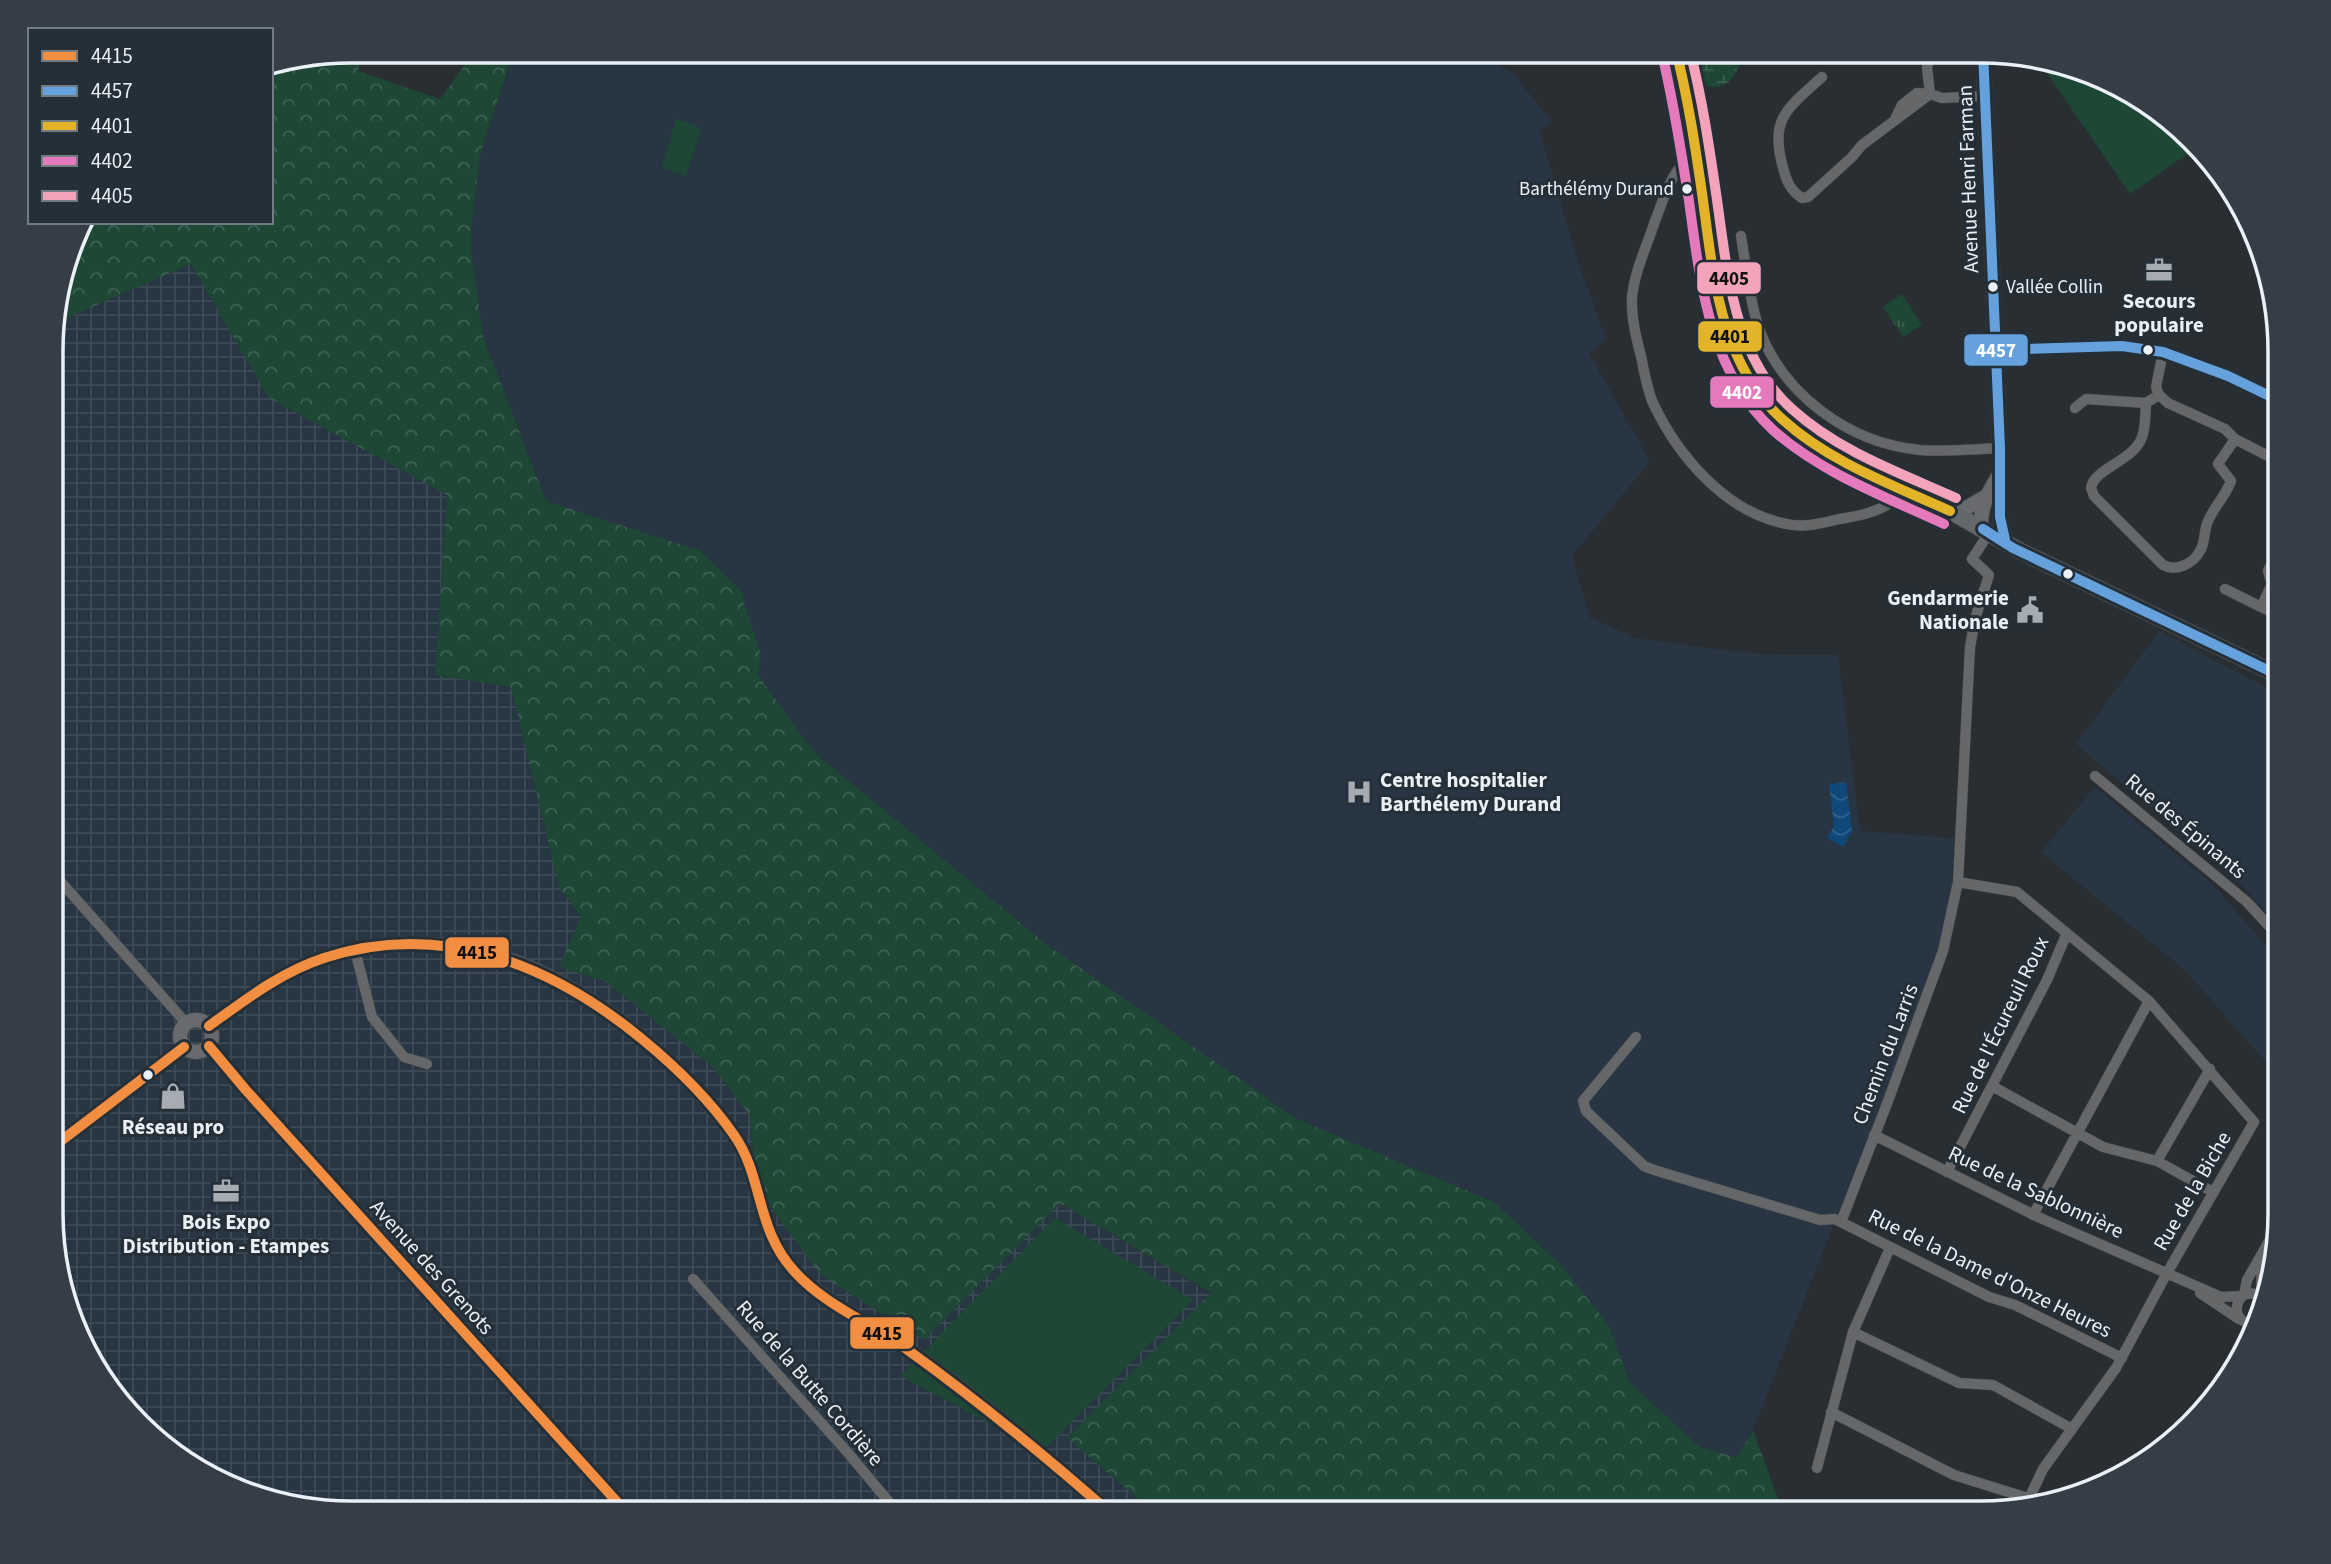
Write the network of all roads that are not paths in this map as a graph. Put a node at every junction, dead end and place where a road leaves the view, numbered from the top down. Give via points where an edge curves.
1 (1679, 63) edge
2 (1928, 63) edge
3 (1984, 63) edge
4 (1822, 76) dead end
5 (1930, 94) junction
6 (1985, 96) junction
7 (1695, 154) junction
8 (1741, 236) dead end
9 (1996, 349) junction
10 (2163, 352) junction
11 (2268, 395) edge
12 (2159, 396) junction
13 (2146, 403) junction
14 (2075, 408) dead end
15 (2235, 439) junction
16 (2000, 448) junction
17 (2268, 456) edge
18 (2000, 473) junction
19 (1985, 497) junction
20 (1890, 503) dead end
21 (1950, 512) junction
22 (2000, 517) junction
23 (1985, 531) junction
24 (2006, 544) junction
25 (2225, 589) dead end
26 (2268, 592) edge
27 (2261, 607) junction
28 (2268, 610) edge
29 (2268, 670) edge
30 (2095, 775) dead end
31 (1958, 882) junction
32 (63, 884) edge
33 (2268, 925) edge
34 (2067, 933) junction
35 (355, 950) junction
36 (2149, 1001) junction
37 (186, 1023) junction
38 (209, 1026) junction
39 (1636, 1037) dead end
40 (184, 1046) junction
41 (209, 1046) junction
42 (427, 1064) dead end
43 (2210, 1069) junction
44 (1992, 1086) junction
45 (2077, 1132) junction
46 (1874, 1135) junction
47 (63, 1139) edge
48 (2157, 1161) junction
49 (1947, 1172) junction
50 (2213, 1192) junction
51 (2033, 1215) junction
52 (1841, 1222) junction
53 (2266, 1247) edge
54 (1890, 1248) junction
55 (2262, 1255) junction
56 (2262, 1269) edge
57 (2167, 1273) junction
58 (693, 1279) dead end
59 (2183, 1280) junction
60 (2243, 1296) junction
61 (2256, 1296) edge
62 (2247, 1320) edge
63 (2247, 1321) edge
64 (1853, 1332) junction
65 (2122, 1358) junction
66 (1831, 1412) junction
67 (2072, 1429) junction
68 (1817, 1468) dead end
69 (2033, 1496) edge
70 (2022, 1498) edge
71 (616, 1501) edge
72 (888, 1501) edge
73 (1096, 1501) edge

1 - 7 main road
2 - 5 street
3 - 6 main road, Avenue Henri Farman
4 - 5 street via 1779,123 1783,167 1791,188 1802,198 1896,117 1902,105 1917,93
5 - 6 street via 1942,98
6 - 9 main road, Avenue Henri Farman
7 - 20 street via 1685,160 1672,180 1632,297 1636,337 1652,401 1698,471 1719,491 1767,519 1788,525 1815,524
7 - 21 main road via 1717,296 1749,380 1782,419 1813,442
8 - 16 street via 1759,328 1770,353 1805,398 1859,434 1891,445 1942,451
9 - 10 street via 2122,346
9 - 16 main road, Avenue Henri Farman
10 - 11 street
10 - 12 street via 2156,387
12 - 13 street
12 - 15 street via 2225,429
13 - 14 street via 2086,399
13 - 15 street via 2143,436 2136,448 2096,477 2091,488 2171,569 2180,568 2200,552 2208,521 2231,481 2218,464
15 - 17 street
16 - 18 main road, Avenue Henri Farman
18 - 19 main road
18 - 22 main road, Avenue Henri Farman
19 - 21 main road
19 - 23 main road via 1981,511
21 - 23 main road
22 - 23 main road
22 - 24 main road, Avenue Henri Farman
23 - 24 main road
23 - 31 street, Chemin du Larris via 1972,559 1989,575 1970,647
24 - 29 main road
25 - 27 street
26 - 27 street
27 - 28 street
30 - 33 street, Rue des Épinants via 2247,902
31 - 34 street, Rue de la Biche via 2017,892
31 - 46 street, Chemin du Larris via 1941,959
32 - 37 street
34 - 36 street, Rue de la Biche
34 - 44 street, Rue de l'Écureuil Roux
35 - 38 main road via 290,972
35 - 42 street via 372,1017 404,1057
35 - 73 main road via 415,943 490,954 554,980 627,1027 659,1053 736,1138 766,1226 796,1272 1003,1421
36 - 43 street, Rue de la Biche
36 - 45 street
37 - 38 main road via 196,1020
37 - 40 main road via 180,1034
38 - 41 main road
39 - 52 street via 1583,1101 1586,1111 1644,1166 1820,1220
40 - 41 main road via 195,1052
40 - 47 main road
41 - 71 street, Avenue des Grenots
43 - 48 street
43 - 50 street, Rue de la Biche via 2254,1122
44 - 45 street
44 - 49 street, Rue de l'Écureuil Roux
45 - 48 street via 2103,1147
45 - 51 street
46 - 49 street, Rue de la Sablonnière
46 - 52 street, Chemin du Larris
48 - 50 street
49 - 51 street, Rue de la Sablonnière
50 - 57 street, Rue de la Biche
51 - 57 street, Rue de la Sablonnière
52 - 54 street, Rue de la Dame d'Onze Heures
53 - 55 street
54 - 64 street
54 - 65 street, Rue de la Dame d'Onze Heures
55 - 56 street
55 - 60 street
57 - 59 street, Rue de la Sablonnière
57 - 65 street, Rue de la Biche
58 - 72 street, Rue de la Butte Cordière
59 - 60 street via 2221,1297
59 - 63 street
60 - 61 street
60 - 62 street via 2236,1305
64 - 66 street
64 - 67 street via 1959,1383 1993,1385
65 - 67 street, Rue de la Biche
66 - 68 street
66 - 70 street via 1954,1475
67 - 69 street, Rue de la Biche via 2043,1469

